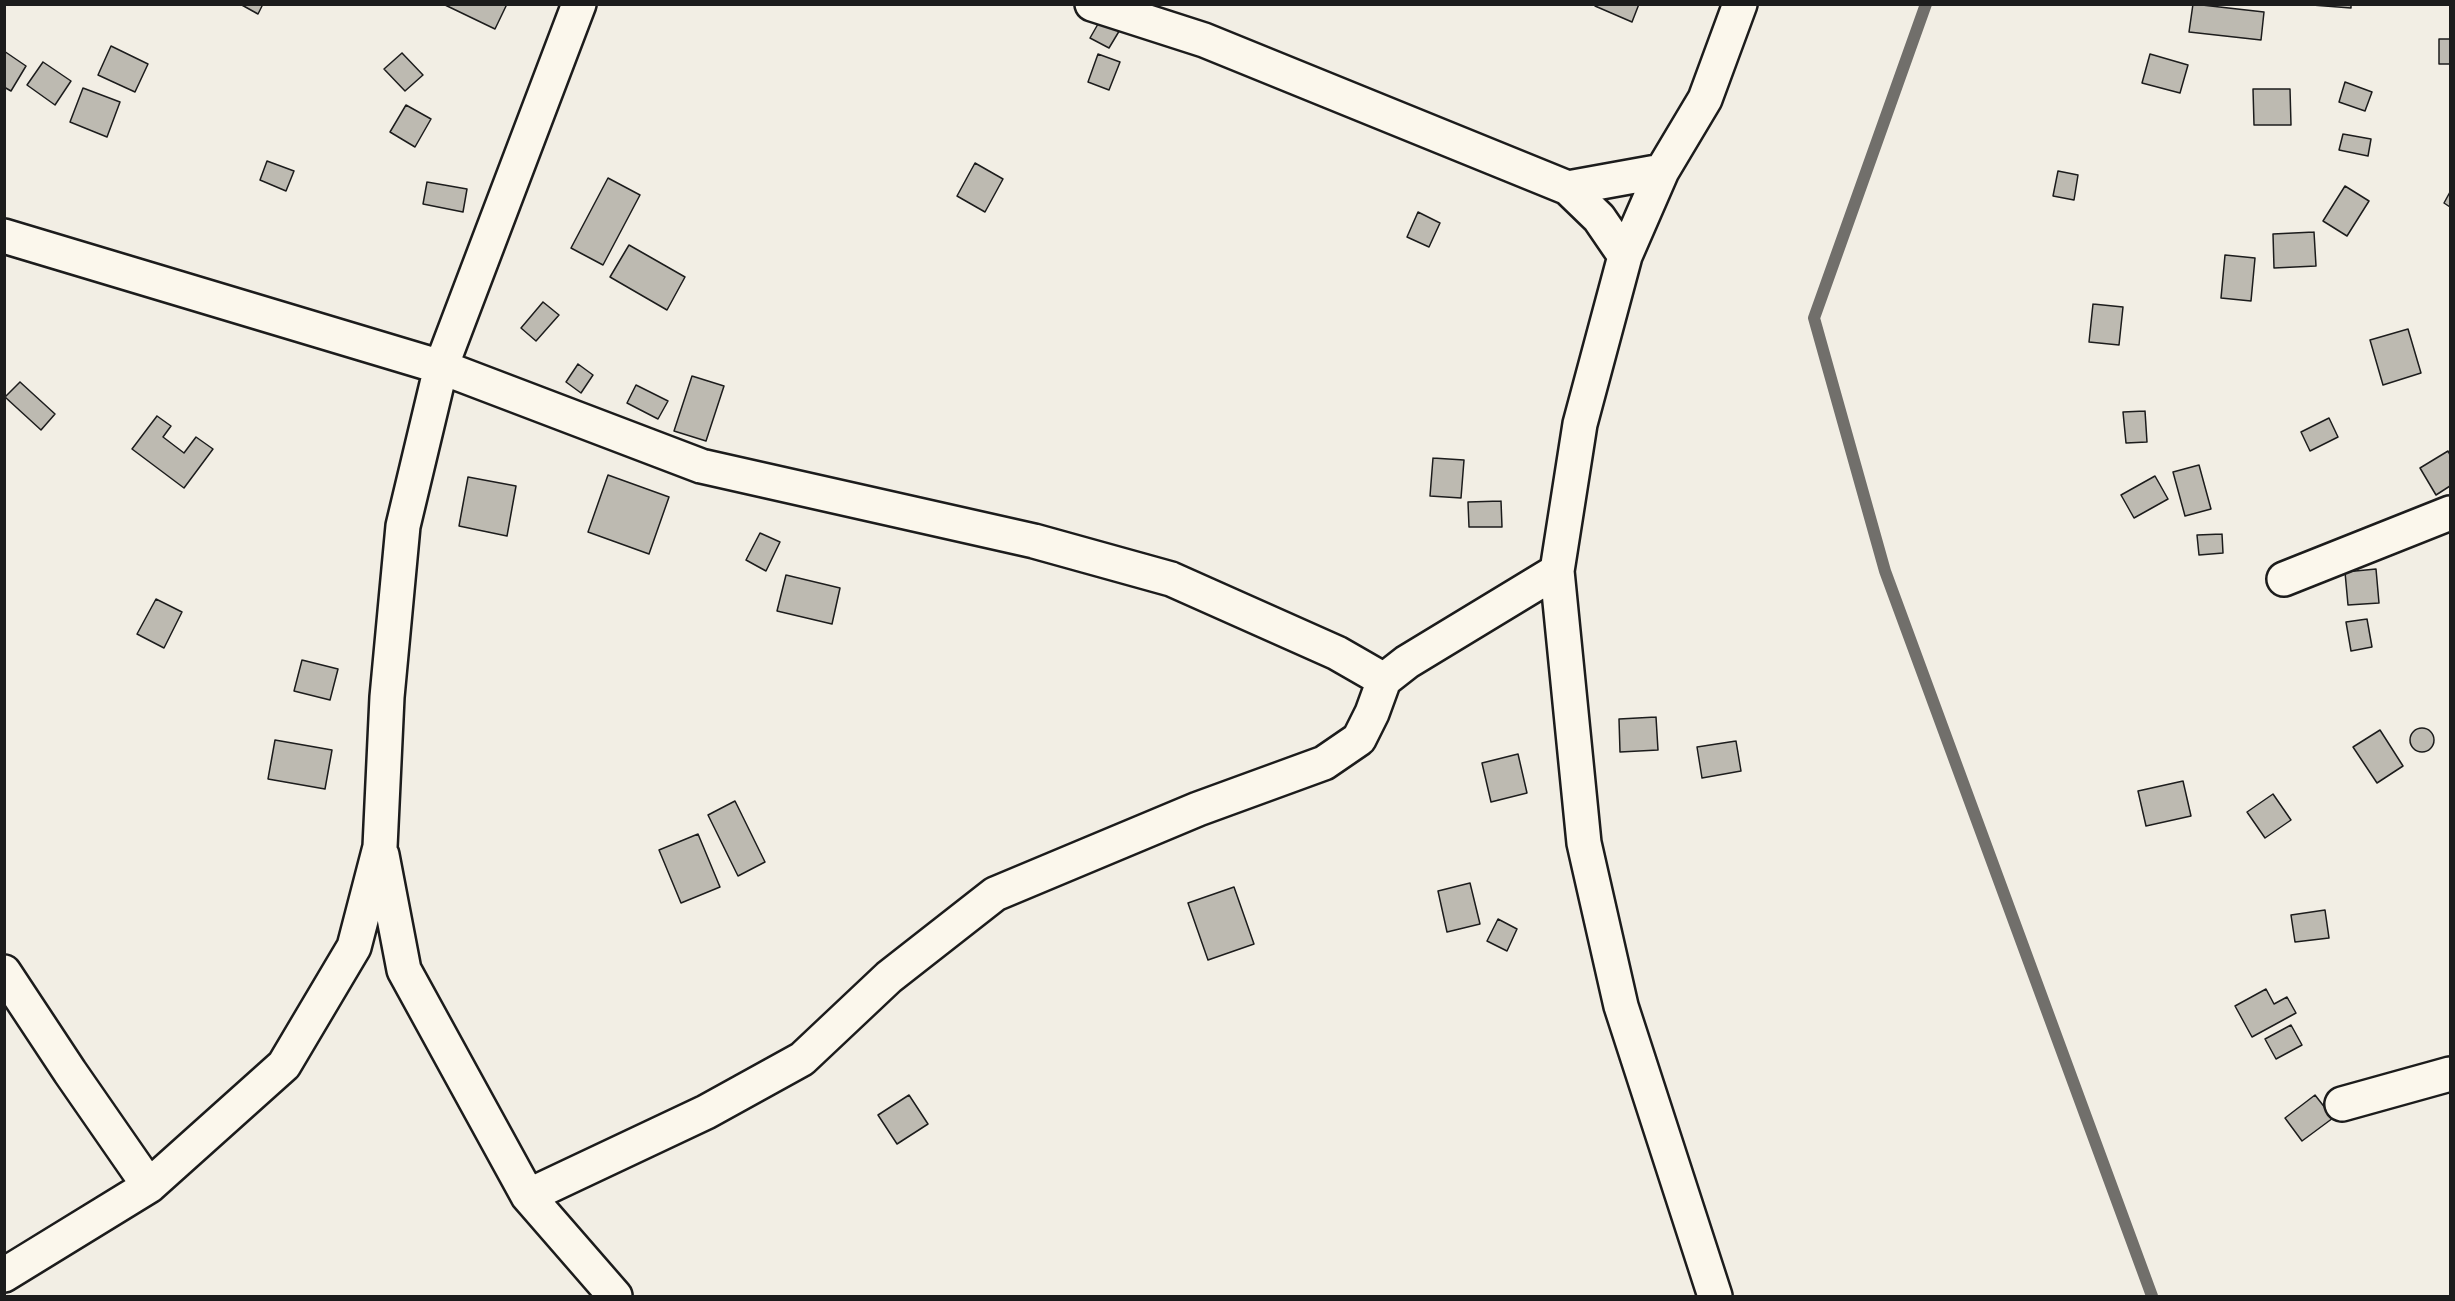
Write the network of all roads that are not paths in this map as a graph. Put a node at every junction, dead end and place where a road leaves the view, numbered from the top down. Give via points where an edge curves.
1 (579, 4) edge
2 (1092, 4) edge
3 (1740, 4) edge
4 (1662, 171) junction
5 (1568, 188) junction
6 (4, 236) edge
7 (1625, 256) junction
8 (441, 367) junction
9 (2451, 513) edge
10 (1557, 571) junction
11 (2284, 579) dead end
12 (1384, 680) junction
13 (380, 847) junction
14 (4, 972) edge
15 (2451, 1074) edge
16 (2342, 1104) dead end
17 (149, 1186) junction
18 (528, 1196) junction
19 (4, 1275) edge
20 (615, 1296) edge
21 (1715, 1296) edge

1 - 8 street
2 - 5 street via 1204,40
3 - 4 street via 1705,99
4 - 5 street
4 - 7 street
5 - 7 street via 1599,218
6 - 8 street
7 - 10 street via 1580,424
8 - 12 street via 701,466 1034,541 1171,579 1337,653
8 - 13 street via 403,526 387,697
9 - 11 street
10 - 12 street
10 - 21 street via 1584,843 1621,1006
12 - 18 street via 1359,739 1324,762 1198,809 995,894 889,977 802,1059 706,1112
13 - 17 street via 354,947 284,1065
13 - 18 street via 404,970
14 - 17 street
15 - 16 street
17 - 19 street
18 - 20 street

